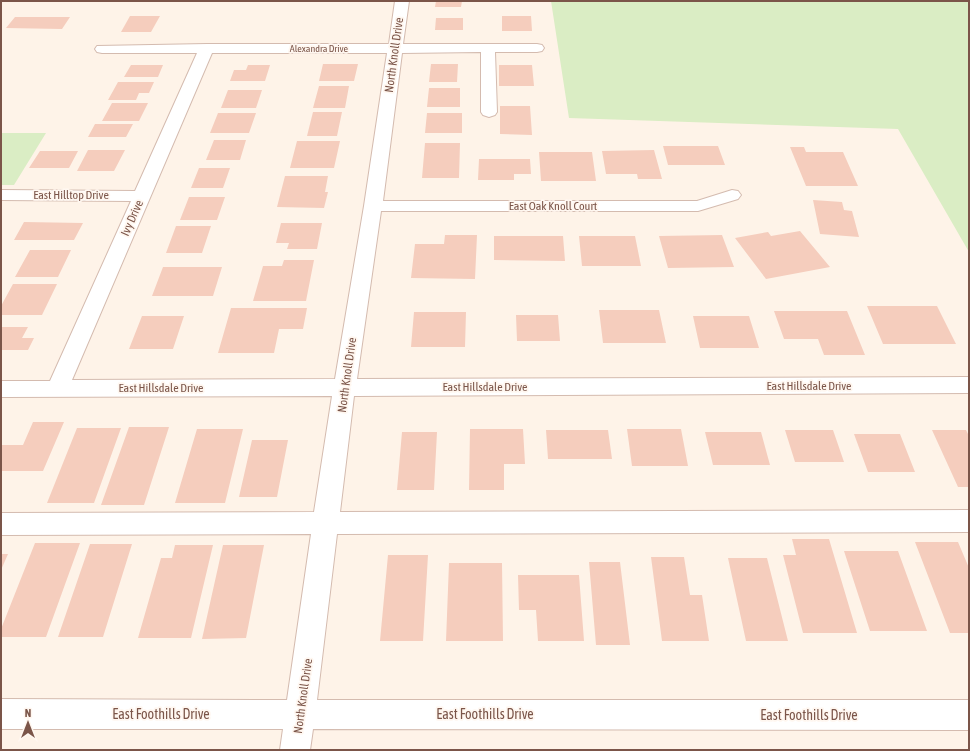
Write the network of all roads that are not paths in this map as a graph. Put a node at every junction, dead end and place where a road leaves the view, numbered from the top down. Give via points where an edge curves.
1 (402, 1) edge
2 (207, 48) junction
3 (394, 48) junction
4 (537, 48) dead end
5 (102, 49) dead end
6 (488, 49) junction
7 (489, 112) dead end
8 (1, 195) edge
9 (732, 195) dead end
10 (142, 196) junction
11 (373, 206) junction
12 (969, 386) edge
13 (57, 388) junction
14 (345, 388) junction
15 (1, 389) edge
16 (969, 521) edge
17 (326, 523) junction
18 (1, 524) edge
19 (1, 714) edge
20 (300, 714) junction
21 (969, 715) edge
22 (295, 750) edge

1 - 3 street, North Knoll Drive
2 - 3 street, Alexandra Drive
2 - 5 street, Alexandra Drive
2 - 10 street, Ivy Drive
3 - 6 street, Alexandra Drive
3 - 11 street, North Knoll Drive
4 - 6 street, Alexandra Drive
6 - 7 street
8 - 10 street, East Hilltop Drive
9 - 11 street, East Oak Knoll Court via 698,206
10 - 13 street, Ivy Drive
11 - 14 street, North Knoll Drive
12 - 14 street, East Hillsdale Drive
13 - 14 street, East Hillsdale Drive
13 - 15 street, East Hillsdale Drive
14 - 17 street, North Knoll Drive
16 - 17 street
17 - 18 street
17 - 20 street, North Knoll Drive
19 - 20 street, East Foothills Drive
20 - 21 street, East Foothills Drive
20 - 22 street, North Knoll Drive

